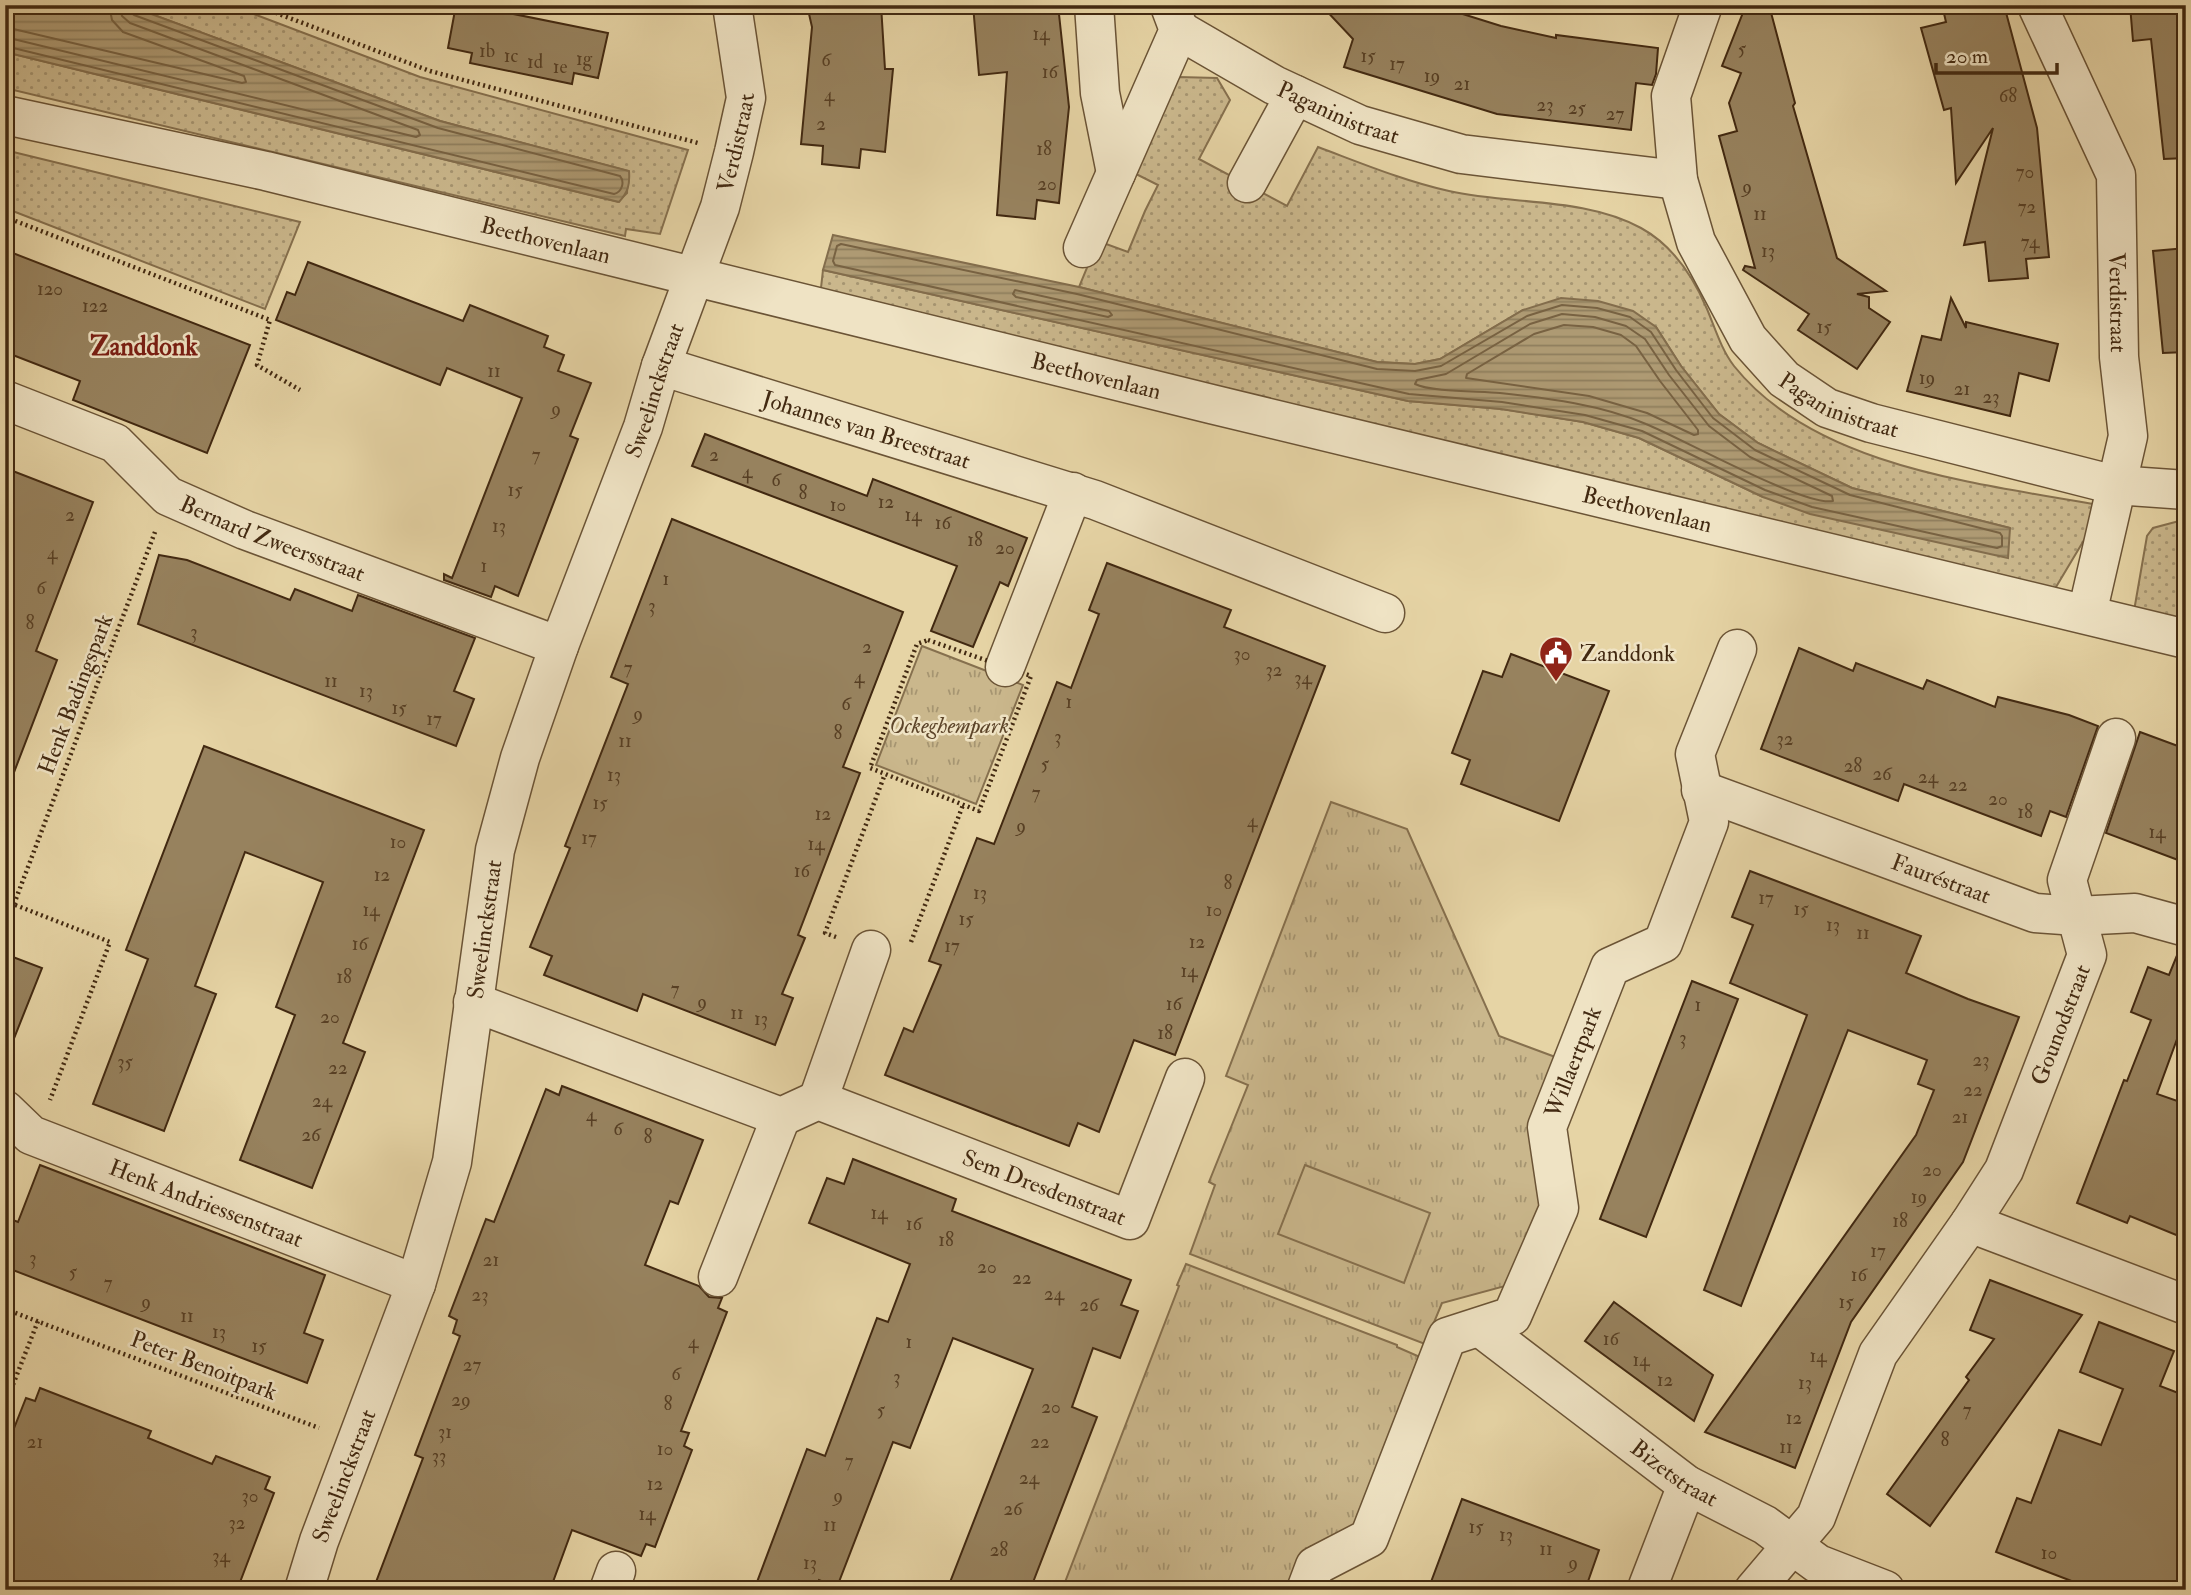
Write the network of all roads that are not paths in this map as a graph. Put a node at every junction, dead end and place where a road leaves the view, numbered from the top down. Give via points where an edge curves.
1 (732, 5) edge
2 (1094, 5) edge
3 (1703, 5) edge
4 (2037, 5) edge
5 (1174, 18) edge
6 (1295, 95) junction
7 (5, 115) edge
8 (1116, 173) junction
9 (1678, 180) junction
10 (1247, 183) dead end
11 (1083, 248) dead end
12 (694, 275) junction
13 (661, 366) junction
14 (5, 400) edge
15 (2115, 485) junction
16 (2186, 490) edge
17 (1073, 492) junction
18 (1385, 612) dead end
19 (2087, 614) junction
20 (2186, 639) edge
21 (559, 646) junction
22 (1737, 649) dead end
23 (1005, 667) road end
24 (2116, 738) dead end
25 (1702, 790) junction
26 (2077, 916) junction
27 (2186, 927) edge
28 (871, 950) road end
29 (473, 1002) junction
30 (1185, 1078) dead end
31 (818, 1100) junction
32 (5, 1110) edge
33 (781, 1117) junction
34 (1970, 1223) junction
35 (718, 1277) dead end
36 (416, 1284) junction
37 (2186, 1305) edge
38 (1481, 1328) junction
39 (1687, 1485) junction
40 (1793, 1546) junction
41 (304, 1590) edge
42 (1306, 1590) edge
43 (1654, 1590) edge
44 (1754, 1590) edge
45 (1885, 1590) edge

1 - 12 street, Verdistraat via 746,98 720,206
2 - 8 street via 1100,93
3 - 9 street, Paganinistraat via 1671,96
4 - 15 street, Verdistraat via 2116,175 2119,357 2128,436
5 - 6 street, Paganinistraat
5 - 8 street, Paganinistraat
6 - 9 street, Paganinistraat via 1360,125 1461,154
6 - 10 street
7 - 12 street, Beethovenlaan via 266,171
8 - 11 street, Paganinistraat
9 - 15 street, Paganinistraat via 1696,242 1748,339 1784,379 1827,408 1871,423
12 - 13 street, Sweelinckstraat
12 - 19 street, Beethovenlaan
13 - 17 street, Johannes van Breestraat
13 - 21 street, Sweelinckstraat via 643,426
14 - 21 street, Bernard Zweersstraat via 115,443 169,496 245,530
15 - 16 street, Paganinistraat
15 - 19 street, Verdistraat
17 - 18 street, Johannes van Breestraat
17 - 23 street
19 - 20 street, Beethovenlaan
21 - 29 street, Sweelinckstraat via 520,758 495,850
22 - 25 street, Willaertpark via 1695,754
24 - 26 street, Gounodstraat via 2067,880
25 - 26 street, Fauréstraat via 2035,913
25 - 38 street, Willaertpark via 1709,822 1664,943 1610,967 1547,1127 1559,1208 1512,1316
26 - 27 street, Fauréstraat via 2135,913
26 - 34 street, Gounodstraat via 2087,955 2004,1170
28 - 31 street
29 - 33 street
29 - 36 street, Sweelinckstraat via 452,1163
30 - 31 street, Sem Dresdenstraat via 1130,1220
31 - 33 street
32 - 36 street, Henk Andriessenstraat via 31,1135
33 - 35 street
34 - 37 street
34 - 40 street, Gounodstraat via 1878,1354 1816,1517
36 - 41 street, Sweelinckstraat
38 - 39 street, Bizetstraat
38 - 42 street, Willaertpark via 1447,1337 1369,1538 1315,1566
39 - 40 street, Bizetstraat via 1765,1525
39 - 43 street via 1648,1586
40 - 44 street, Gounodstraat
40 - 45 street, Bizetstraat via 1818,1564

